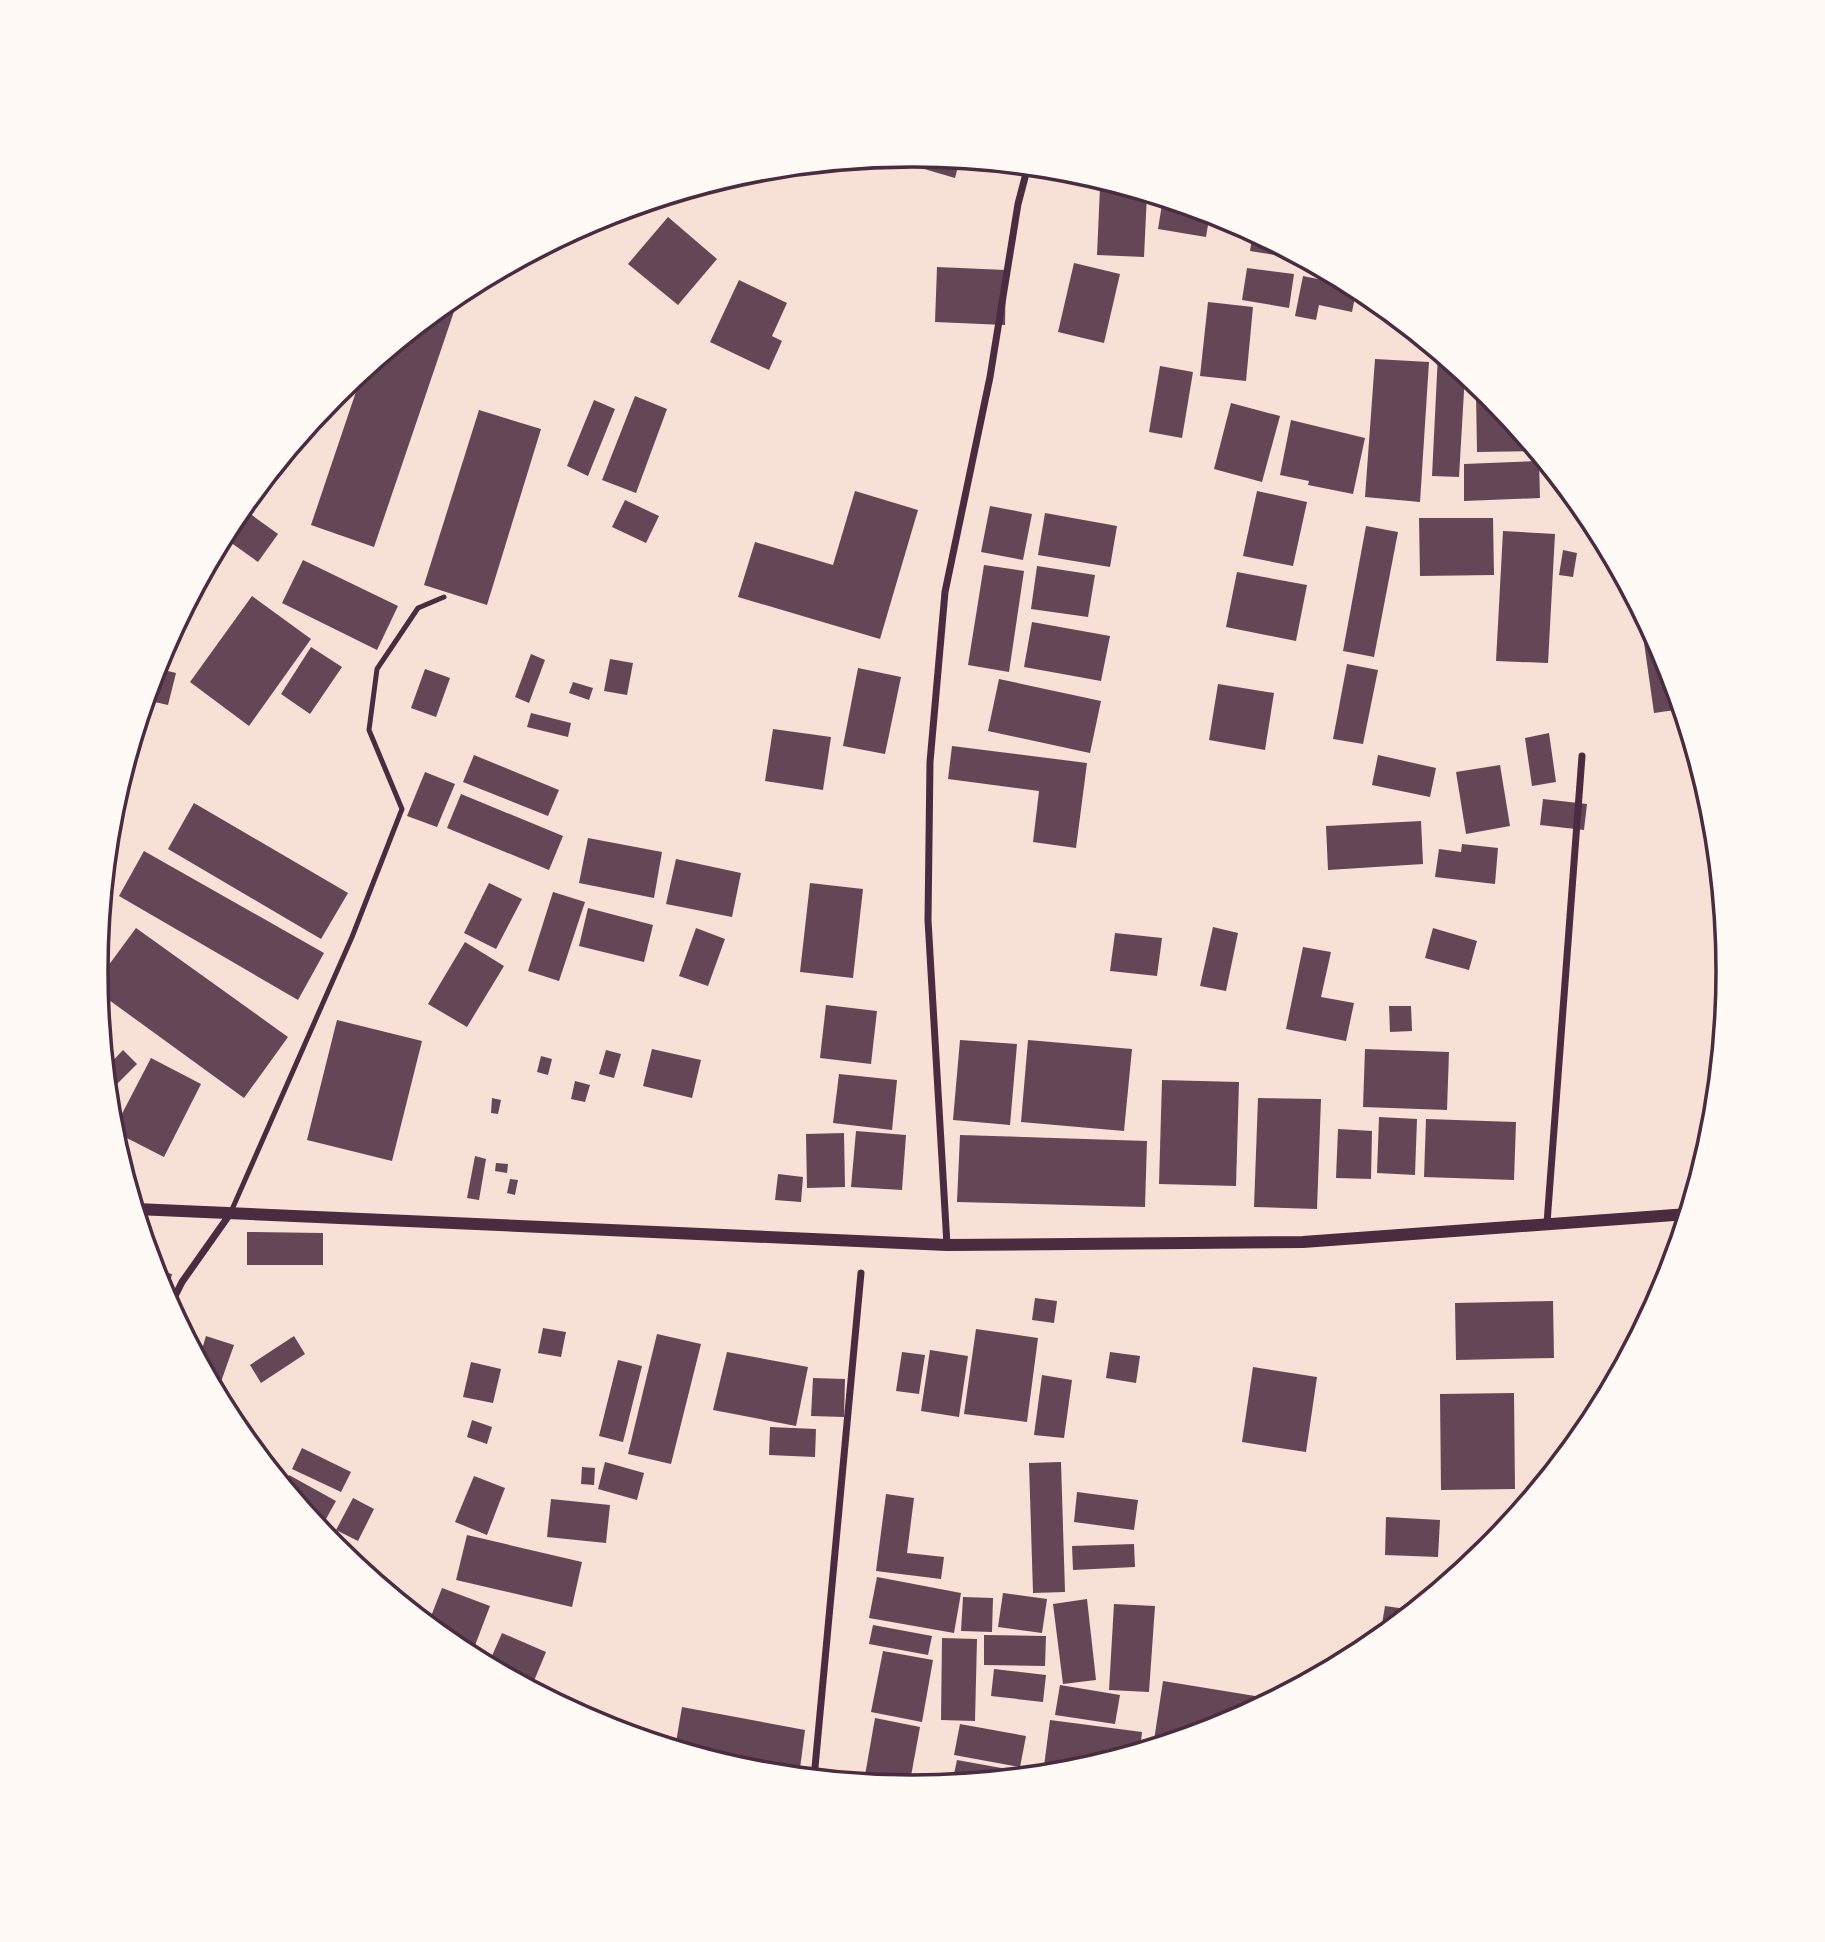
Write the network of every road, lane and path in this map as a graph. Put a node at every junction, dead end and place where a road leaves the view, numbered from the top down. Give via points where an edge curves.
1 (1026, 175) edge
2 (444, 597) dead end
3 (1582, 756) dead end
4 (145, 1209) edge
5 (230, 1214) junction
6 (1678, 1215) edge
7 (1547, 1223) junction
8 (947, 1245) junction
9 (860, 1272) dead end
10 (176, 1293) edge
11 (815, 1769) edge

1 - 8 street via 945,592 930,762 928,920
2 - 5 lane via 418,608 377,668 369,730 402,808 352,937
3 - 7 street
4 - 5 street
5 - 8 street
5 - 10 street
6 - 7 street
7 - 8 street via 1303,1242
9 - 11 street

